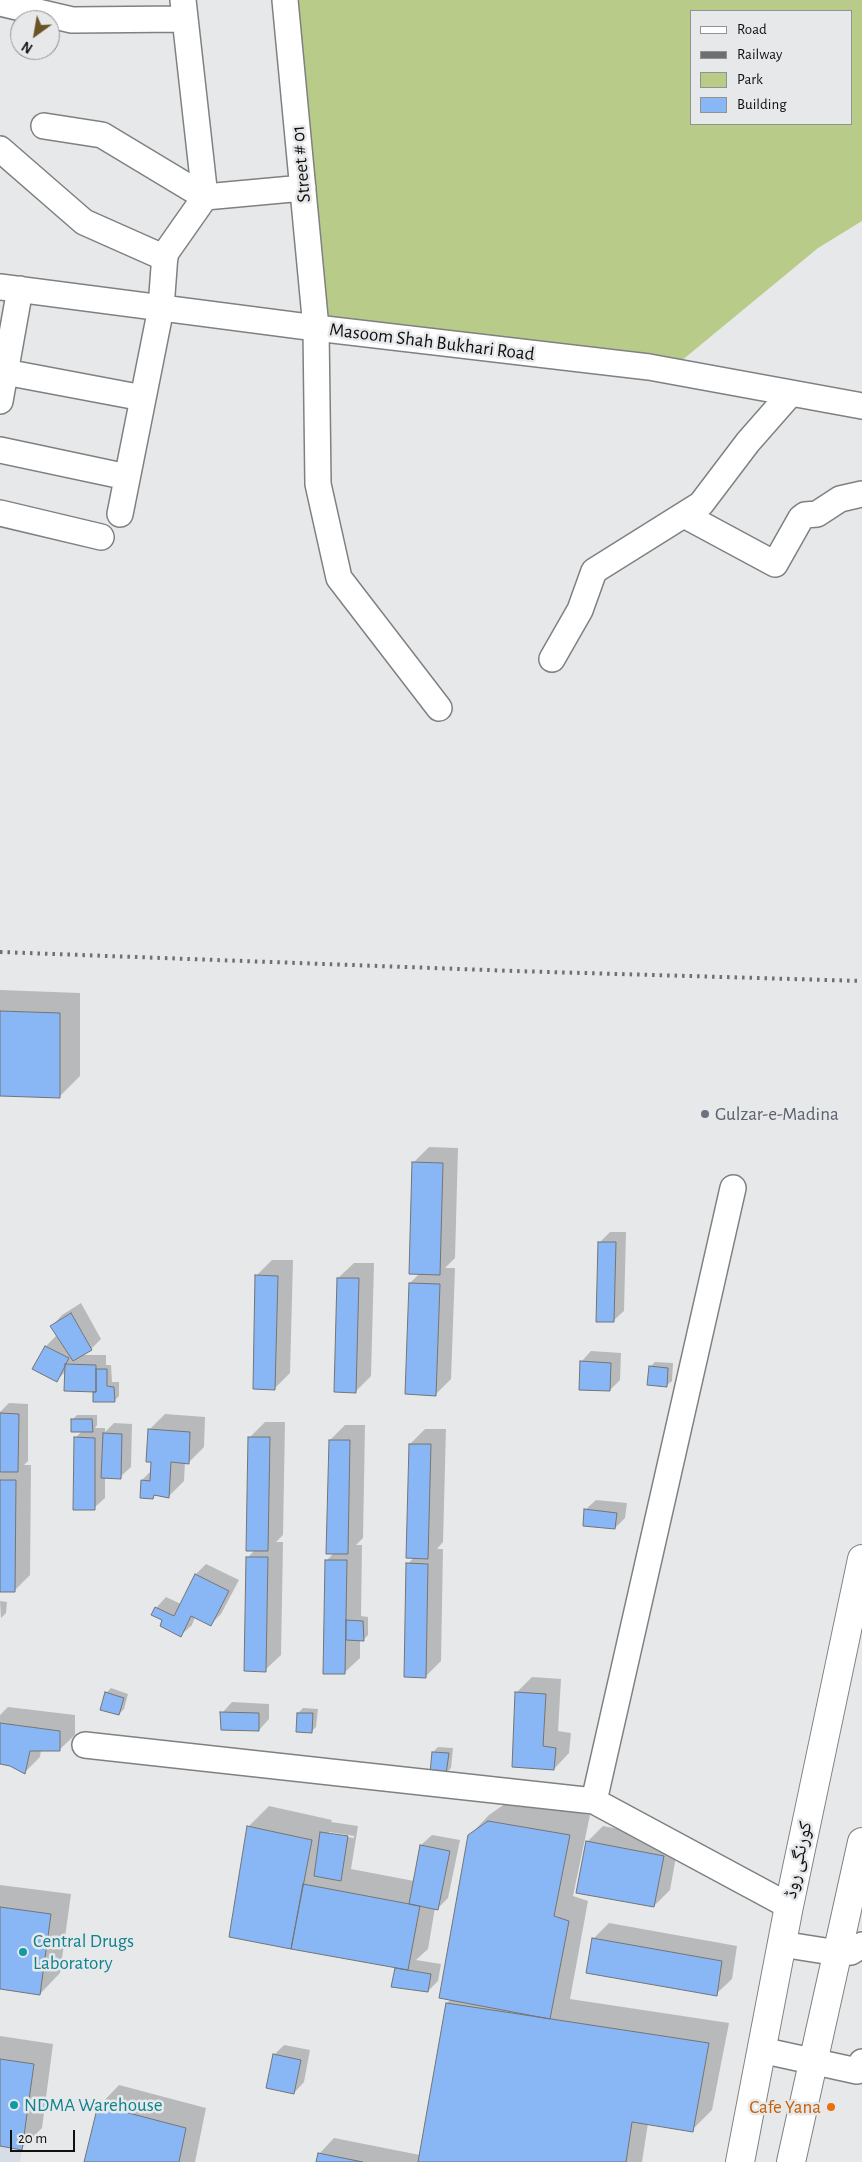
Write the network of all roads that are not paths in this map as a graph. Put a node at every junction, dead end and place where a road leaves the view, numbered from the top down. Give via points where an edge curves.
1 (285, 0) edge
2 (0, 2) edge
3 (184, 9) edge
4 (44, 126) dead end
5 (0, 149) edge
6 (303, 188) junction
7 (205, 196) junction
8 (165, 258) junction
9 (10, 288) edge
10 (161, 308) junction
11 (316, 328) junction
12 (5, 372) junction
13 (791, 393) junction
14 (143, 398) junction
15 (0, 401) edge
16 (862, 406) edge
17 (0, 450) edge
18 (127, 478) junction
19 (862, 494) edge
20 (0, 513) edge
21 (120, 514) dead end
22 (684, 515) junction
23 (101, 537) dead end
24 (552, 659) dead end
25 (440, 708) dead end
26 (733, 1188) dead end
27 (862, 1559) edge
28 (85, 1746) dead end
29 (594, 1801) junction
30 (862, 1842) edge
31 (788, 1906) junction
32 (782, 1944) junction
33 (850, 1949) edge
34 (761, 2050) junction
35 (814, 2060) junction
36 (862, 2062) edge
37 (740, 2162) edge
38 (791, 2162) edge

1 - 6 street, Street # 01
2 - 3 street via 72,20
3 - 7 street
4 - 7 street via 102,135
5 - 8 street via 84,222
6 - 7 street
6 - 11 street, Street # 01
7 - 8 street
8 - 10 street
9 - 10 street, Masoom Shah Bukhari Road
9 - 12 street
10 - 11 street, Masoom Shah Bukhari Road
10 - 14 street
11 - 13 street, Masoom Shah Bukhari Road via 650,368
11 - 25 street, Street # 01 via 318,484 339,578
12 - 14 street
12 - 15 street
13 - 16 street, Masoom Shah Bukhari Road
13 - 22 street via 748,442 701,504
14 - 18 street
17 - 18 street
18 - 21 street
19 - 22 street via 840,499 817,514 801,518 775,564
20 - 23 street
22 - 24 street via 594,571 580,610
26 - 29 street
27 - 31 main road, کورنگی روڈ
28 - 29 street
29 - 31 street
30 - 33 main road
31 - 32 main road, کورنگی روڈ
32 - 33 street
32 - 34 main road, کورنگی روڈ
33 - 35 main road
34 - 35 street
34 - 37 main road, کورنگی روڈ
35 - 36 street via 858,2071
35 - 38 main road

